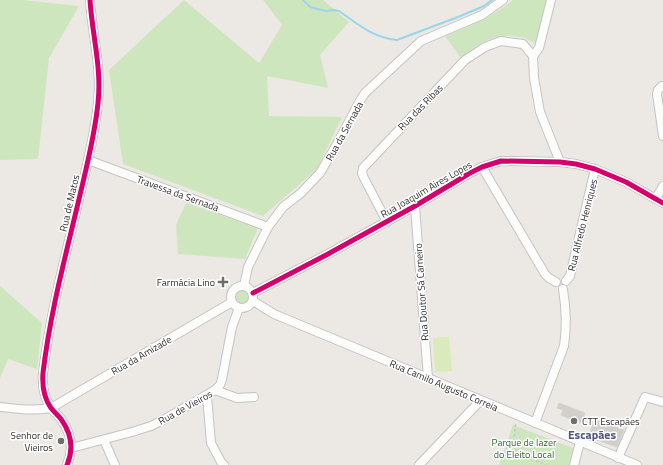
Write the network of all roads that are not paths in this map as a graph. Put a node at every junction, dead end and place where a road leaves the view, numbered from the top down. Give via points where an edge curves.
1 (90, 0) edge
2 (503, 0) edge
3 (551, 0) edge
4 (533, 56) junction
5 (663, 86) edge
6 (663, 136) edge
7 (88, 160) junction
8 (560, 162) junction
9 (482, 167) junction
10 (595, 169) junction
11 (663, 186) edge
12 (656, 198) junction
13 (663, 203) edge
14 (415, 206) junction
15 (387, 222) junction
16 (268, 227) junction
17 (564, 285) junction
18 (244, 286) junction
19 (253, 297) junction
20 (235, 305) junction
21 (428, 378) junction
22 (215, 390) junction
23 (207, 396) junction
24 (254, 397) dead end
25 (480, 401) junction
26 (663, 402) edge
27 (0, 407) edge
28 (51, 408) junction
29 (534, 423) junction
30 (104, 440) junction
31 (580, 442) junction
32 (71, 448) junction
33 (618, 458) junction
34 (67, 465) edge
35 (115, 465) edge
36 (224, 465) edge
37 (419, 465) edge
38 (574, 465) edge
39 (637, 465) edge

1 - 7 street, Rua de Matos via 99,79 98,102
2 - 16 street, Rua da Sernada via 482,15 421,41 373,85 361,99 320,173 283,207
3 - 4 street via 539,48
4 - 8 street via 540,112
4 - 15 street, Rua das Ribas via 523,44 501,42 484,47 465,60 363,168 364,178
5 - 6 street via 657,94
7 - 16 street, Travessa da Sernada
7 - 28 street, Rua de Matos via 52,314 42,383
8 - 9 street, Rua Joaquim Aires Lopes via 502,161
8 - 10 street, Rua Joaquim Aires Lopes
9 - 14 street, Rua Joaquim Aires Lopes
9 - 17 street, Rua Alfredo Henriques via 545,274 556,282 562,278
10 - 12 street, Rua Joaquim Aires Lopes
10 - 17 street, Rua Alfredo Henriques via 570,276
11 - 12 street
12 - 13 street, Rua Joaquim Aires Lopes
14 - 15 street, Rua Joaquim Aires Lopes
14 - 21 street, Rua Doutor Sá Carneiro
15 - 19 street, Rua Joaquim Aires Lopes
16 - 18 street, Rua da Sernada via 248,267
17 - 29 street via 564,346
18 - 19 street via 250,288
18 - 20 street via 234,289 231,295
19 - 20 street via 245,308
19 - 21 street, Rua Camilo Augusto Correia via 274,314
20 - 22 street, Rua de Vieiros via 222,379 220,386
20 - 28 street, Rua da Amizade
21 - 25 street, Rua Camilo Augusto Correia
22 - 23 street, Rua de Vieiros
22 - 24 street via 237,398
23 - 30 street, Rua de Vieiros via 151,426
23 - 36 street via 211,443
25 - 29 street, Rua Camilo Augusto Correia
25 - 37 street
26 - 33 street via 645,397
27 - 28 street via 30,410
28 - 32 street via 66,427
29 - 31 street, Rua Camilo Augusto Correia
30 - 32 street, Rua de Vieiros
30 - 35 street
31 - 33 street, Rua Camilo Augusto Correia
31 - 38 street
32 - 34 street
33 - 39 street, Rua Camilo Augusto Correia

